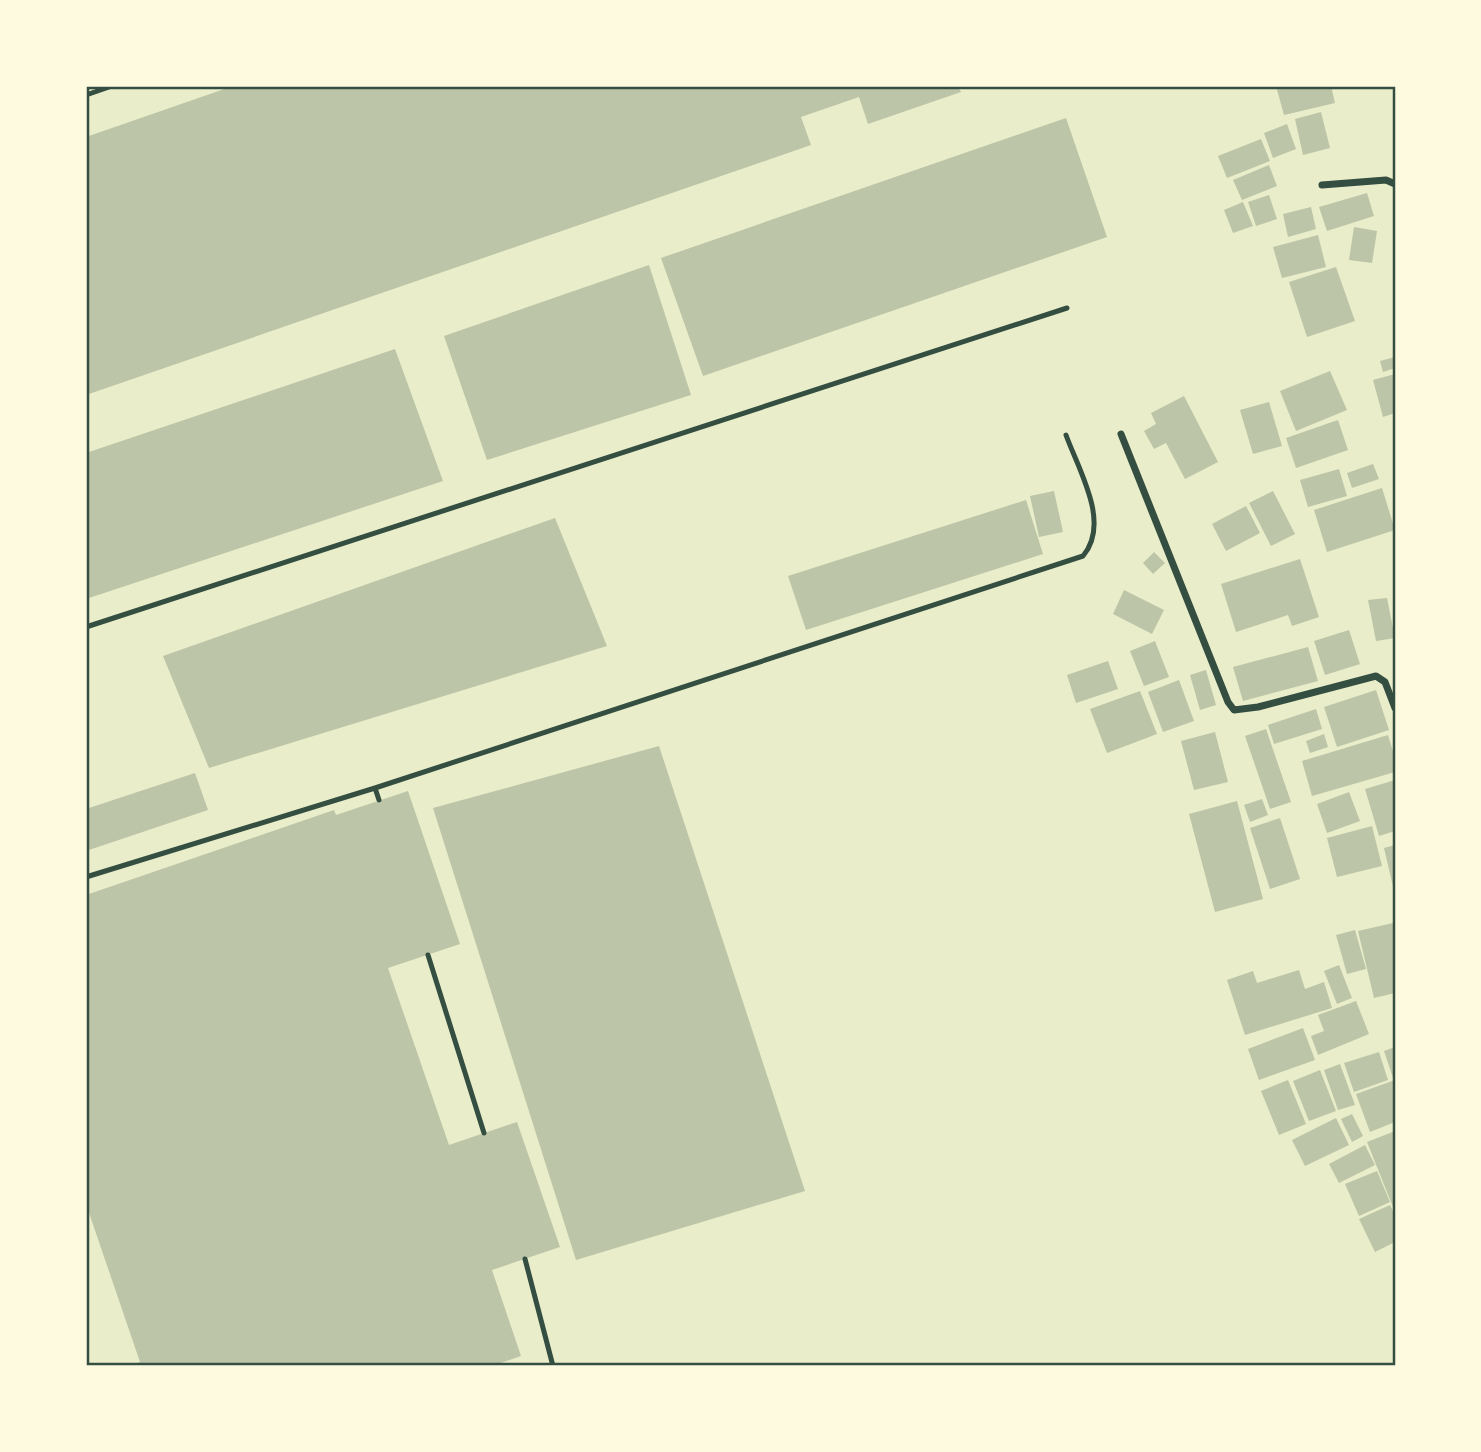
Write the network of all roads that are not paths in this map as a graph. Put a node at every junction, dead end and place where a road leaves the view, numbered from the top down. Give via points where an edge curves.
1 (113, 86) edge
2 (86, 95) edge
3 (1395, 184) edge
4 (1322, 185) dead end
5 (1067, 308) dead end
6 (1121, 434) dead end
7 (1066, 435) dead end
8 (86, 627) edge
9 (1395, 708) edge
10 (375, 788) junction
11 (379, 800) dead end
12 (86, 877) edge
13 (428, 955) dead end
14 (484, 1133) dead end
15 (525, 1259) dead end
16 (553, 1366) edge

1 - 2 lane
3 - 4 street via 1386,180
5 - 8 lane
6 - 9 street via 1234,710 1376,676 1385,682
7 - 10 lane via 1096,521 1093,545 1083,556
10 - 11 lane
10 - 12 lane
13 - 14 lane
15 - 16 lane

